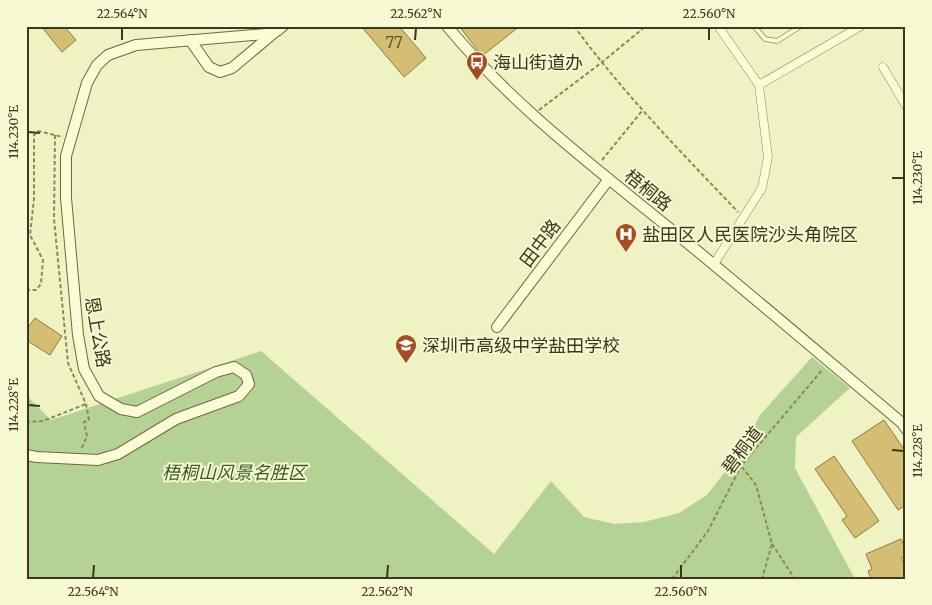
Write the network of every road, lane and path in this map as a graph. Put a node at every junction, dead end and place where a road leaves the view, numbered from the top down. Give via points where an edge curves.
1 (447, 26) edge
2 (574, 26) edge
3 (646, 26) edge
4 (718, 26) edge
5 (754, 26) edge
6 (801, 26) edge
7 (861, 26) edge
8 (276, 28) edge
9 (190, 40) junction
10 (601, 64) junction
11 (883, 67) dead end
12 (759, 85) junction
13 (906, 106) edge
14 (642, 111) junction
15 (531, 116) junction
16 (56, 135) junction
17 (71, 139) junction
18 (595, 168) junction
19 (609, 179) junction
20 (742, 217) junction
21 (714, 264) junction
22 (26, 290) edge
23 (497, 327) dead end
24 (824, 367) dead end
25 (86, 404) junction
26 (26, 422) edge
27 (904, 423) edge
28 (26, 455) edge
29 (77, 459) junction
30 (741, 466) junction
31 (772, 544) junction
32 (672, 579) edge
33 (762, 579) edge
34 (795, 579) edge

1 - 15 street, 梧桐路 via 476,62
2 - 10 path
3 - 10 path
4 - 12 street
5 - 6 lane via 765,39 777,41
7 - 12 street
8 - 9 street, 恩上公路 via 235,37
8 - 9 street via 232,68 220,72 209,67
9 - 17 street, 恩上公路 via 136,44 108,56 87,83
10 - 14 path
10 - 15 path
11 - 13 street
12 - 20 street via 768,157 762,188
14 - 18 path
14 - 20 path
15 - 18 street, 梧桐路
16 - 17 path
16 - 22 path via 38,131 34,135 34,199 30,235 43,260 41,284 36,290
16 - 25 path via 54,219 61,303 68,363
17 - 29 street, 恩上公路 via 66,156 66,198 78,335 84,369 99,396 121,409 137,412 216,372 234,367 246,374 249,384 239,396 176,420 118,454 98,460
18 - 19 street, 梧桐路
19 - 21 street, 梧桐路
19 - 23 street, 田中路
20 - 21 street
21 - 27 street, 梧桐路
24 - 30 path, 碧桐道
25 - 26 path via 43,421
25 - 29 path via 90,420 84,422 88,436
28 - 29 street, 恩上公路
30 - 31 path via 756,485
30 - 32 path, 碧桐道 via 708,531
31 - 33 path
31 - 34 path

